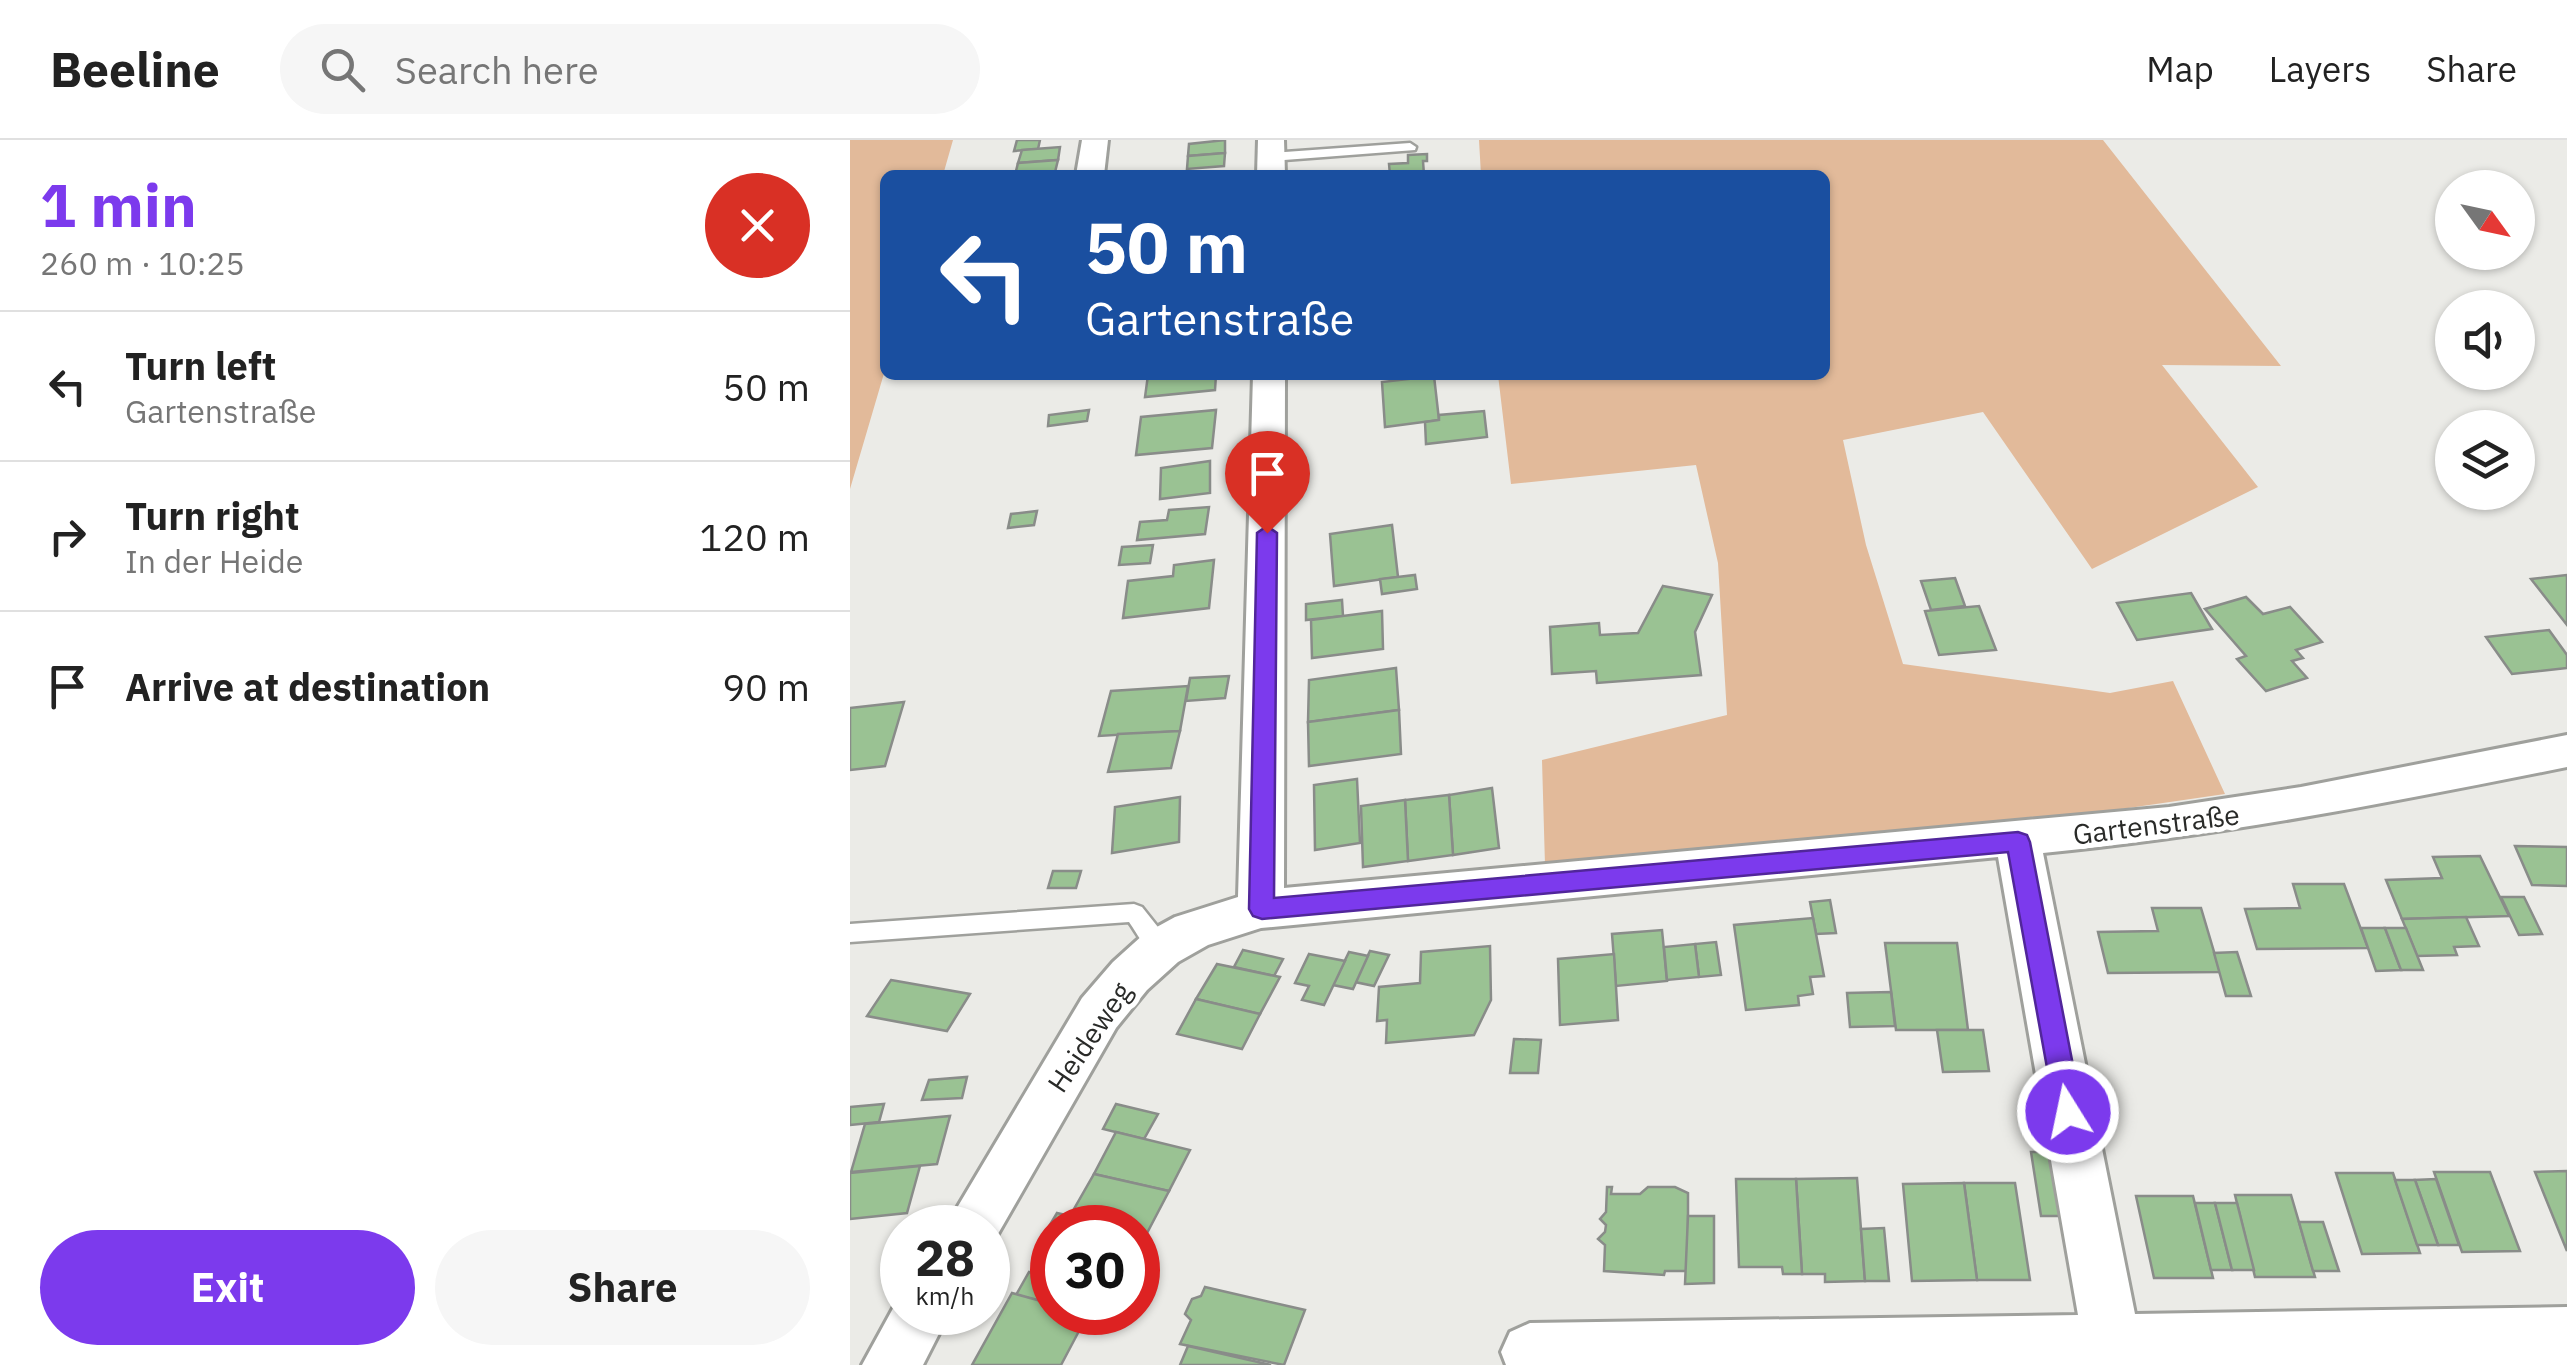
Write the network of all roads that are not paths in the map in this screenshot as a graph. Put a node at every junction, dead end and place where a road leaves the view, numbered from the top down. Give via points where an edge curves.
1 (1095, 140) edge
2 (1410, 146) dead end
3 (1271, 157) edge
4 (1091, 170) edge
5 (1268, 380) edge
6 (2567, 751) edge
7 (2018, 842) junction
8 (1262, 909) junction
9 (850, 932) edge
10 (1161, 948) junction
11 (986, 1205) edge
12 (908, 1335) edge
13 (2567, 1336) edge
14 (1530, 1352) dead end
15 (2114, 1354) edge
16 (1646, 1358) edge
17 (890, 1365) edge

1 - 4 street
2 - 3 lane
5 - 8 street
6 - 7 street, Gartenstraße via 2301,804
7 - 8 street, Gartenstraße
7 - 15 street
8 - 10 street, Heideweg
9 - 10 lane via 1134,913
10 - 11 street, Heideweg via 1099,1013
12 - 17 street
13 - 15 street
14 - 16 street
15 - 16 street

